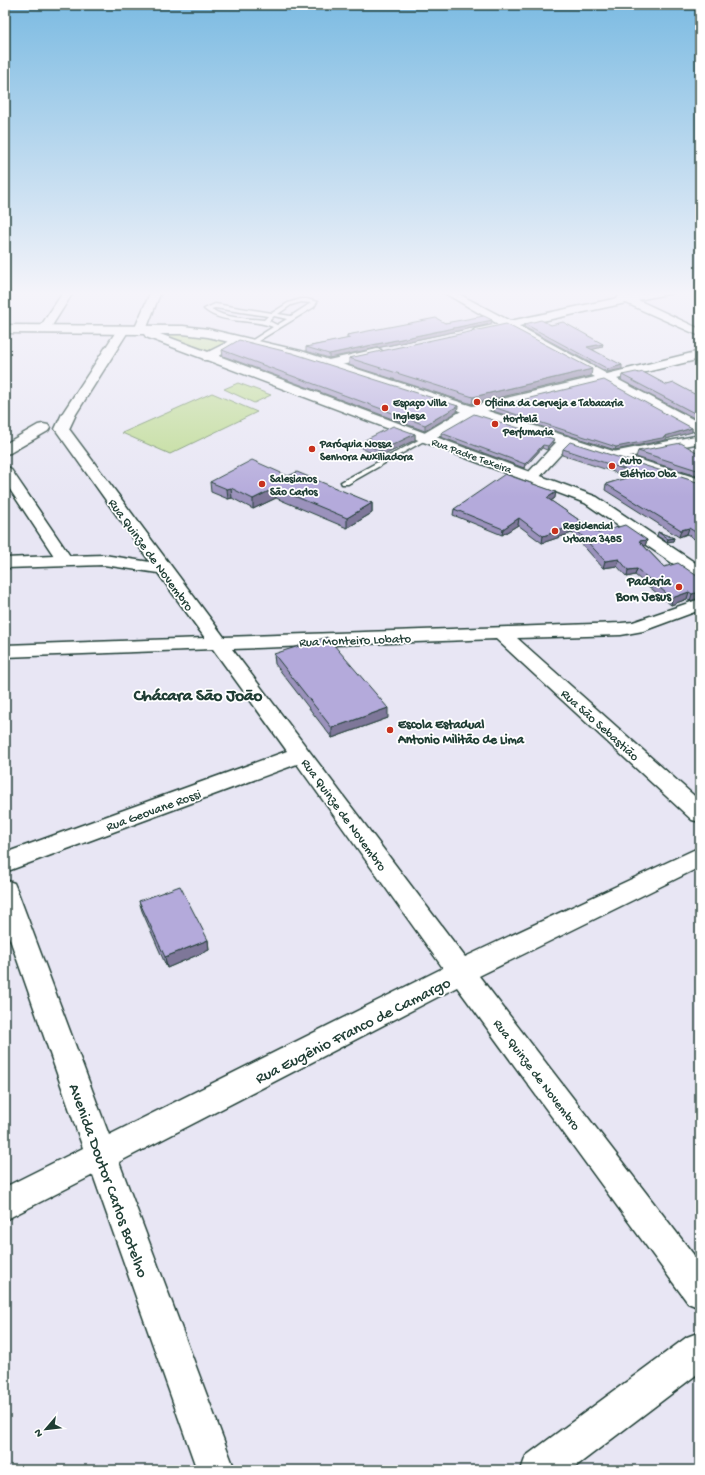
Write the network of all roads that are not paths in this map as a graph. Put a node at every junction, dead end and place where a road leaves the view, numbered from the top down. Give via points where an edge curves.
1 (104, 360) edge
2 (218, 360) edge
3 (315, 360) edge
4 (346, 360) edge
5 (575, 360) edge
6 (684, 360) edge
7 (328, 364) junction
8 (608, 378) junction
9 (473, 410) junction
10 (43, 428) dead end
11 (700, 429) edge
12 (426, 438) junction
13 (700, 439) edge
14 (566, 440) junction
15 (5, 450) edge
16 (613, 456) junction
17 (5, 471) edge
18 (532, 477) junction
19 (346, 482) dead end
20 (700, 484) edge
21 (146, 545) junction
22 (104, 560) junction
23 (65, 561) junction
24 (5, 562) edge
25 (164, 569) junction
26 (700, 574) edge
27 (700, 604) edge
28 (502, 635) junction
29 (217, 642) junction
30 (5, 651) edge
31 (301, 754) junction
32 (700, 814) edge
33 (700, 856) edge
34 (5, 863) edge
35 (5, 890) edge
36 (461, 972) junction
37 (101, 1156) junction
38 (5, 1204) edge
39 (700, 1291) edge
40 (700, 1350) edge
41 (216, 1470) edge
42 (540, 1470) edge

1 - 21 street, Rua Quinze de Novembro via 62,429
2 - 12 main road, Rua Padre Texeira
3 - 7 main road
4 - 7 street
5 - 8 street
6 - 8 street
7 - 9 main road
8 - 9 street
8 - 11 street
9 - 12 street
9 - 14 main road
10 - 15 street
12 - 18 main road, Rua Padre Texeira
12 - 19 lane
13 - 16 street
14 - 16 main road
14 - 18 street
16 - 20 main road
17 - 23 street
18 - 26 main road, Rua Padre Texeira via 590,500
21 - 22 street
21 - 25 street, Rua Quinze de Novembro
22 - 23 street
22 - 25 street
23 - 24 street
25 - 29 street, Rua Quinze de Novembro
27 - 28 street, Rua Monteiro Lobato via 636,627
28 - 29 street, Rua Monteiro Lobato
28 - 32 street, Rua São Sebastião
29 - 30 street, Rua Monteiro Lobato
29 - 31 street, Rua Quinze de Novembro
31 - 34 street, Rua Geovane Rossi
31 - 36 street, Rua Quinze de Novembro
33 - 36 street, Rua Eugênio Franco de Camargo
35 - 37 street, Avenida Doutor Carlos Botelho
36 - 37 street, Rua Eugênio Franco de Camargo
36 - 39 street, Rua Quinze de Novembro
37 - 38 street, Rua Eugênio Franco de Camargo
37 - 41 street, Avenida Doutor Carlos Botelho
40 - 42 street

